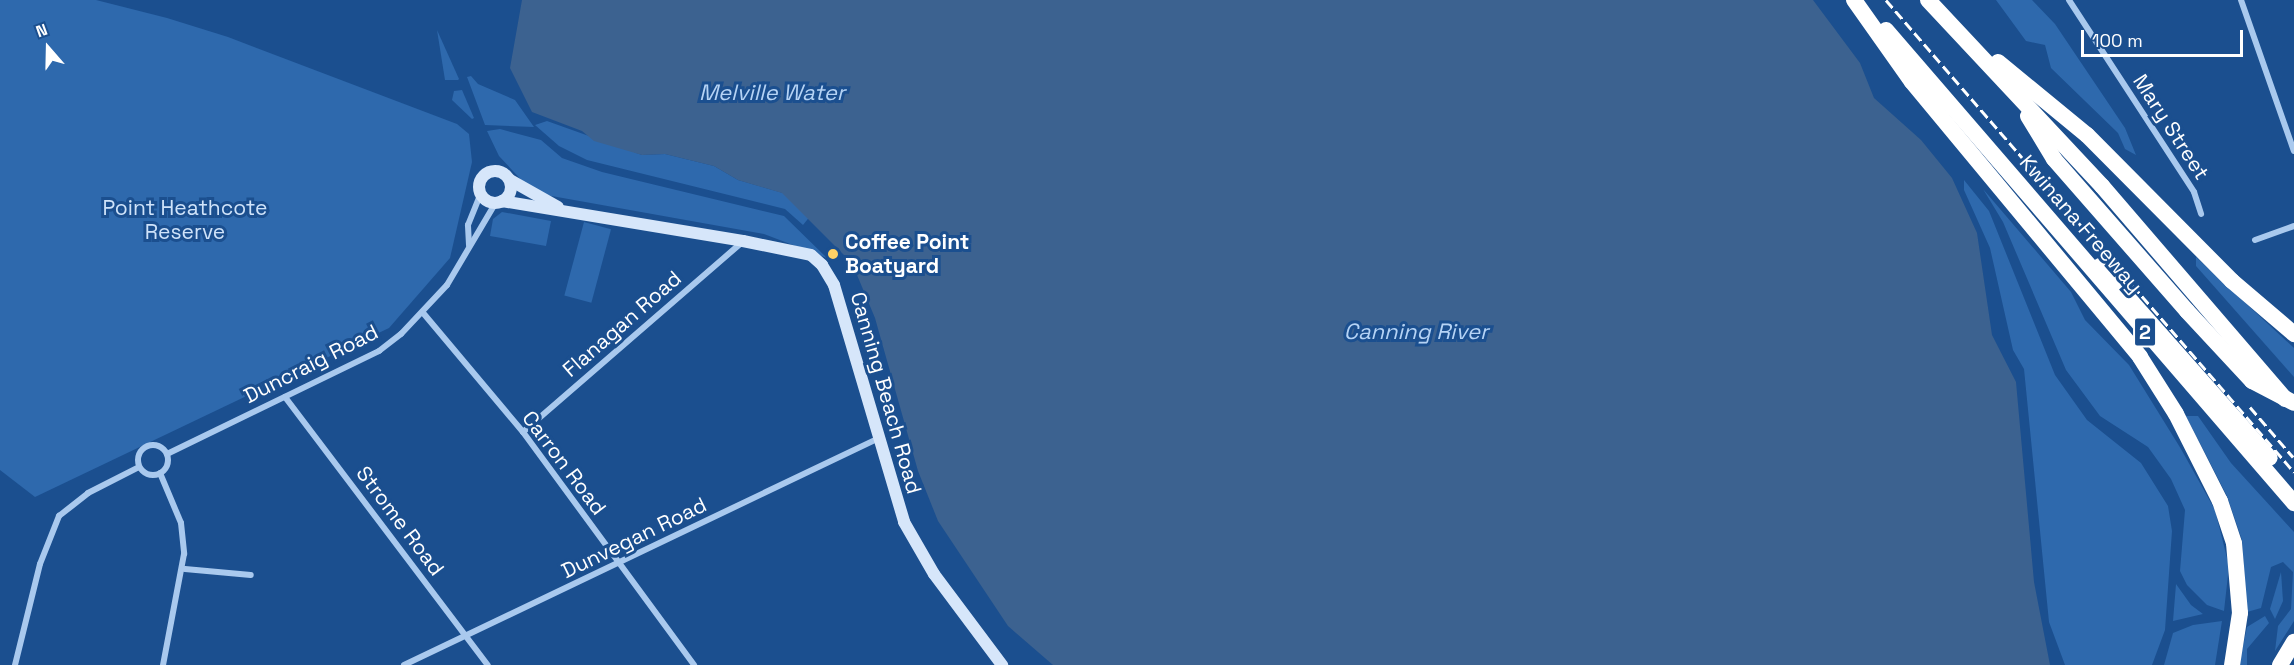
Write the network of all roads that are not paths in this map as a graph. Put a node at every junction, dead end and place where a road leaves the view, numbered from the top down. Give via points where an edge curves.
1 (1854, 0) edge
2 (1861, 0) edge
3 (1928, 0) edge
4 (2069, 0) edge
5 (2241, 0) edge
6 (1947, 20) junction
7 (2012, 90) junction
8 (2294, 151) edge
9 (510, 180) junction
10 (2016, 184) junction
11 (481, 193) junction
12 (499, 202) junction
13 (562, 209) junction
14 (2202, 214) dead end
15 (2294, 226) edge
16 (2255, 240) dead end
17 (743, 241) junction
18 (469, 245) junction
19 (423, 314) junction
20 (2294, 334) edge
21 (285, 397) junction
22 (2294, 403) edge
23 (2294, 410) edge
24 (523, 432) junction
25 (877, 439) junction
26 (167, 454) junction
27 (140, 467) junction
28 (160, 473) junction
29 (2294, 486) edge
30 (2294, 502) edge
31 (618, 563) junction
32 (184, 569) junction
33 (251, 575) dead end
34 (466, 637) junction
35 (2294, 642) edge
36 (15, 665) edge
37 (164, 665) edge
38 (404, 665) edge
39 (488, 665) edge
40 (694, 665) edge
41 (1002, 665) edge
42 (2232, 665) edge
43 (2280, 665) edge

1 - 42 highway via 1912,82 2126,339 2176,414 2220,501 2234,543 2240,613
2 - 10 highway, Kwinana Freeway / 2
3 - 6 highway, Kwinana Freeway
4 - 14 street, Mary Street via 2194,192
5 - 8 street
6 - 7 highway, Kwinana Freeway
6 - 20 highway via 2087,135 2232,281
7 - 22 highway, bridge via 2054,159 2187,310 2252,381
7 - 23 highway, Kwinana Freeway via 2186,280
9 - 11 street via 503,172 489,172 481,180
9 - 12 street via 510,192
9 - 13 street, Canning Beach Road
10 - 29 highway via 2128,293
10 - 30 highway, Kwinana Freeway / 2
11 - 12 street
11 - 18 street, Duncraig Road via 468,225
12 - 13 street, Canning Beach Road
12 - 18 street, Duncraig Road
13 - 17 street, Canning Beach Road
15 - 16 street
17 - 24 street, Flanagan Road
17 - 25 street, Canning Beach Road via 811,255 828,273
18 - 19 street, Duncraig Road via 447,285
19 - 21 street, Duncraig Road via 379,351
19 - 24 street, Carron Road
21 - 26 street, Duncraig Road
21 - 34 street, Strome Road
24 - 31 street, Carron Road
25 - 31 street, Dunvegan Road
25 - 41 street, Canning Beach Road via 916,544
26 - 27 street via 159,446 149,446 138,456
26 - 28 street via 167,465
27 - 28 street via 146,473
27 - 36 street via 88,493 59,516 40,564
28 - 32 street via 181,523
31 - 34 street, Dunvegan Road
31 - 40 street, Carron Road
32 - 33 street
32 - 37 street
34 - 38 street, Dunvegan Road
34 - 39 street, Strome Road
35 - 43 highway

